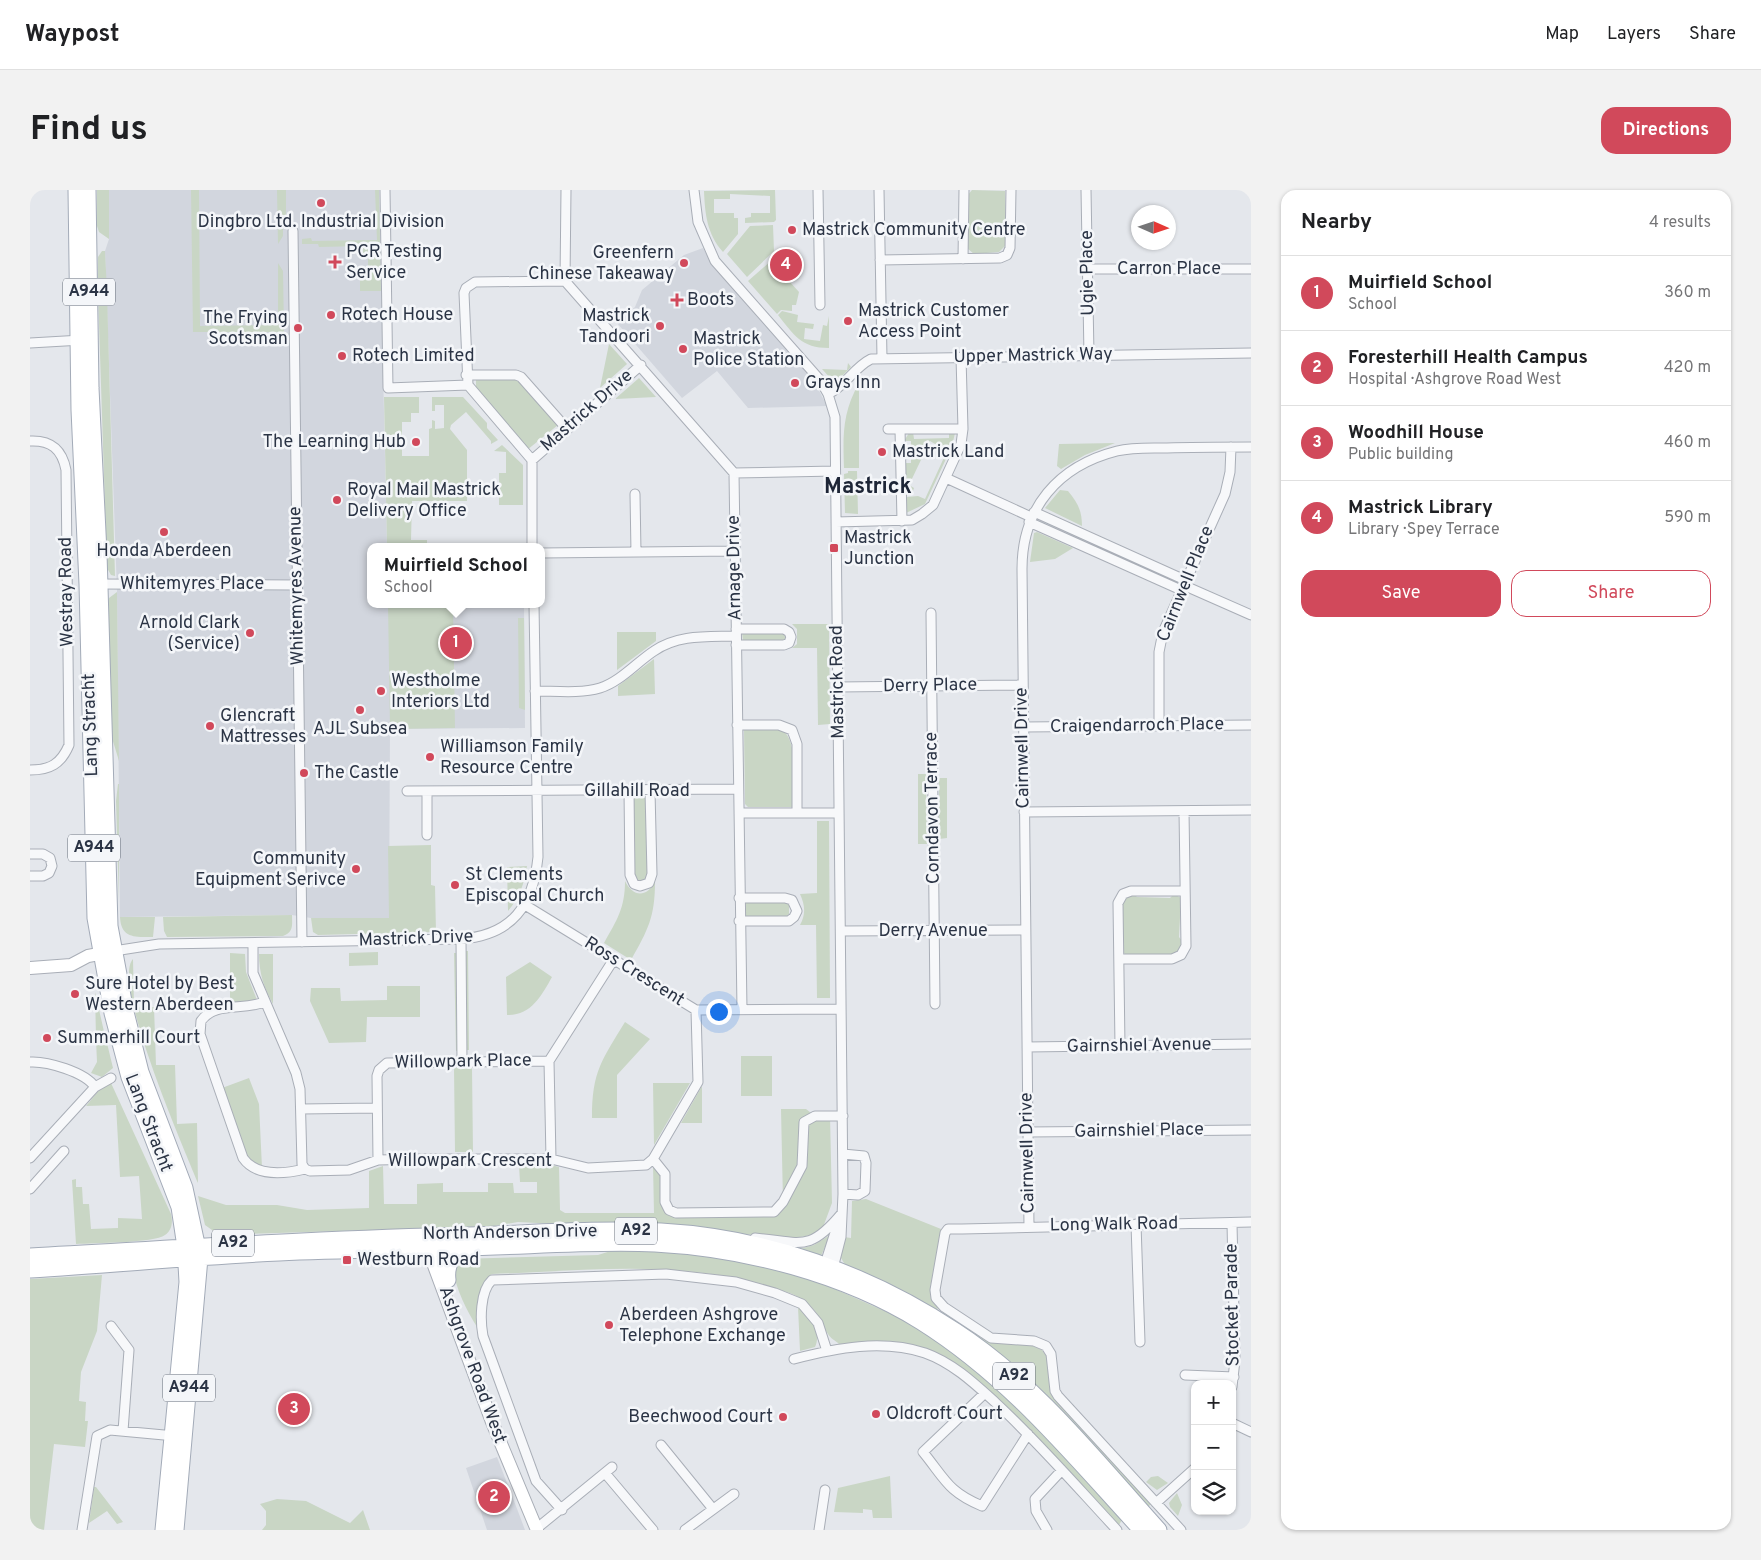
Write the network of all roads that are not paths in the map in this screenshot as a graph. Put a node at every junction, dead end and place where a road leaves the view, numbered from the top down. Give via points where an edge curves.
1 (76, 190) edge
2 (88, 190) edge
3 (385, 190) edge
4 (566, 190) edge
5 (694, 190) edge
6 (818, 190) edge
7 (880, 190) edge
8 (964, 190) edge
9 (1010, 190) edge
10 (1086, 190) edge
11 (293, 231) dead end
12 (963, 259) junction
13 (880, 260) junction
14 (1088, 269) junction
15 (1251, 269) edge
16 (565, 281) junction
17 (820, 305) dead end
18 (84, 340) junction
19 (30, 342) edge
20 (1251, 353) edge
21 (1089, 355) junction
22 (961, 357) junction
23 (882, 358) junction
24 (641, 366) junction
25 (466, 375) junction
26 (468, 386) junction
27 (828, 394) junction
28 (567, 429) junction
29 (888, 429) dead end
30 (900, 429) junction
31 (963, 429) junction
32 (30, 441) edge
33 (1231, 447) junction
34 (1251, 447) edge
35 (532, 460) junction
36 (835, 471) junction
37 (734, 473) junction
38 (946, 478) junction
39 (635, 494) dead end
40 (1031, 517) junction
41 (902, 521) junction
42 (836, 522) junction
43 (532, 543) edge
44 (735, 551) junction
45 (636, 552) junction
46 (545, 553) edge
47 (93, 584) junction
48 (297, 585) junction
49 (1183, 585) junction
50 (534, 608) edge
51 (930, 613) dead end
52 (1251, 614) edge
53 (736, 637) junction
54 (1023, 685) junction
55 (932, 686) junction
56 (838, 687) junction
57 (534, 691) junction
58 (737, 725) junction
59 (1158, 725) junction
60 (1251, 725) edge
61 (1023, 727) junction
62 (30, 770) edge
63 (738, 790) junction
64 (407, 791) dead end
65 (427, 791) junction
66 (536, 791) junction
67 (628, 791) junction
68 (650, 791) junction
69 (1251, 810) edge
70 (1184, 811) junction
71 (1024, 812) junction
72 (798, 813) junction
73 (839, 813) junction
74 (739, 814) junction
75 (427, 835) dead end
76 (30, 854) edge
77 (30, 876) edge
78 (1185, 891) junction
79 (739, 898) junction
80 (525, 905) junction
81 (740, 922) junction
82 (1025, 930) junction
83 (841, 931) junction
84 (934, 931) junction
85 (461, 939) junction
86 (302, 942) junction
87 (253, 943) junction
88 (107, 953) junction
89 (614, 959) junction
90 (1119, 959) junction
91 (30, 968) edge
92 (264, 1002) junction
93 (935, 1004) dead end
94 (841, 1009) junction
95 (696, 1010) junction
96 (742, 1010) junction
97 (1251, 1044) edge
98 (1120, 1046) junction
99 (1026, 1048) junction
100 (462, 1061) junction
101 (549, 1061) junction
102 (30, 1062) edge
103 (111, 1078) dead end
104 (95, 1087) junction
105 (377, 1108) junction
106 (301, 1109) junction
107 (842, 1116) junction
108 (1251, 1130) edge
109 (1028, 1132) junction
110 (64, 1151) dead end
111 (843, 1154) junction
112 (30, 1158) edge
113 (551, 1159) junction
114 (654, 1159) junction
115 (378, 1160) junction
116 (305, 1169) junction
117 (30, 1189) edge
118 (843, 1194) junction
119 (842, 1213) junction
120 (1251, 1222) edge
121 (1232, 1223) junction
122 (1136, 1224) junction
123 (1029, 1227) junction
124 (720, 1238) junction
125 (432, 1242) junction
126 (480, 1248) junction
127 (193, 1253) junction
128 (33, 1254) edge
129 (30, 1270) edge
130 (827, 1272) junction
131 (448, 1280) junction
132 (111, 1326) dead end
133 (1140, 1342) dead end
134 (826, 1351) junction
135 (794, 1360) dead end
136 (1185, 1375) dead end
137 (1234, 1376) junction
138 (1233, 1380) edge
139 (985, 1394) junction
140 (1236, 1425) edge
141 (122, 1431) junction
142 (1251, 1432) edge
143 (1028, 1434) junction
144 (178, 1436) junction
145 (661, 1445) dead end
146 (1062, 1470) junction
147 (1193, 1470) edge
148 (825, 1490) dead end
149 (521, 1492) junction
150 (734, 1494) dead end
151 (1156, 1503) junction
152 (562, 1510) junction
153 (713, 1510) junction
154 (536, 1529) edge
155 (82, 1530) edge
156 (163, 1530) edge
157 (176, 1530) edge
158 (653, 1530) edge
159 (685, 1530) edge
160 (819, 1530) edge
161 (1047, 1530) edge
162 (1117, 1530) edge
163 (1141, 1530) edge
164 (1159, 1530) edge
165 (1181, 1530) edge

1 - 18 main road, Lang Stracht / A944
2 - 18 main road, Lang Stracht / A944
3 - 26 street via 388,388
4 - 16 street
5 - 27 street, Mastrick Road via 695,213 701,234 715,261 816,374
6 - 17 street
7 - 13 street
8 - 12 street
9 - 12 street via 1010,248 1007,255
10 - 14 street, Ugie Place
11 - 48 street, Whitemyres Avenue
12 - 13 street
13 - 23 street
14 - 15 street, Carron Place
14 - 21 street, Ugie Place
16 - 24 street
16 - 25 street via 470,284 464,294
18 - 19 street
18 - 47 main road, Lang Stracht / A944 via 78,410
20 - 21 street, Upper Mastrick Way
21 - 22 street, Upper Mastrick Way
22 - 23 street, Upper Mastrick Way
22 - 31 street
23 - 27 street, Upper Mastrick Way via 871,359 859,366 844,384
24 - 28 street, Mastrick Drive
24 - 37 street
25 - 26 street
25 - 28 street via 521,377
26 - 35 street
27 - 36 street, Mastrick Road via 835,424
28 - 35 street, Mastrick Drive
29 - 30 street
30 - 31 street
30 - 41 street
31 - 38 street via 961,444
32 - 62 street, Westray Road via 54,445 63,456 66,470 69,746 64,759 53,767
33 - 34 street, Cairnwell Drive
33 - 40 street, Cairnwell Drive via 1134,449 1102,456 1078,466 1059,480
33 - 49 street, Cairnwell Place via 1230,472 1224,494
35 - 43 street, Mastrick Drive
36 - 37 street
36 - 42 street, Mastrick Road
37 - 44 street, Arnage Drive
38 - 40 street
38 - 41 street via 933,505 922,514
39 - 45 street
40 - 49 street
40 - 54 street, Cairnwell Drive via 1022,563
41 - 42 street
42 - 56 street, Mastrick Road
44 - 45 street
44 - 53 street, Arnage Drive
45 - 46 street
47 - 48 street, Whitemyres Place
47 - 88 main road, Lang Stracht / A944 via 110,919
48 - 86 street, Whitemyres Avenue
49 - 52 street
49 - 59 street, Cairnwell Place via 1158,652
50 - 57 street, Mastrick Drive
51 - 55 street, Corndavon Terrace
53 - 53 street via 784,629 791,637 784,645
53 - 57 street via 689,637 672,641 601,688
53 - 58 street, Arnage Drive
54 - 55 street, Derry Place
54 - 61 street, Cairnwell Drive
55 - 56 street, Derry Place
55 - 84 street, Corndavon Terrace
56 - 73 street, Mastrick Road
57 - 66 street, Mastrick Drive
58 - 63 street, Arnage Drive
58 - 72 street via 779,725 792,730 797,744
59 - 60 street, Craigendarroch Place
59 - 61 street, Craigendarroch Place
61 - 71 street, Cairnwell Drive
63 - 68 street, Gillahill Road
63 - 74 street, Arnage Drive
64 - 65 street, Gillahill Road
65 - 66 street, Gillahill Road
65 - 75 street
66 - 67 street, Gillahill Road
66 - 80 street, Mastrick Drive via 536,876
67 - 68 street, Gillahill Road
67 - 68 street via 630,875 634,884 640,886 649,883 652,874
69 - 70 street
70 - 71 street
70 - 78 street
71 - 82 street, Cairnwell Drive
72 - 73 street
72 - 74 street
73 - 83 street, Mastrick Road
74 - 79 street, Arnage Drive
76 - 77 street via 43,854 50,858 52,866 43,876
78 - 90 street via 1186,946 1181,955 1172,959
78 - 90 street via 1131,891 1123,894 1118,902
79 - 81 street, Arnage Drive
79 - 81 street via 785,898 792,900 797,911 789,921
80 - 85 street, Mastrick Drive via 507,925 477,938
80 - 89 street, Ross Crescent
81 - 96 street, Arnage Drive
82 - 84 street, Derry Avenue
82 - 99 street, Cairnwell Drive
83 - 84 street, Derry Avenue
83 - 94 street, Mastrick Road
84 - 93 street, Corndavon Terrace
85 - 86 street, Mastrick Drive
85 - 100 street
86 - 87 street, Mastrick Drive
87 - 88 street, Mastrick Drive via 159,944
87 - 92 street via 253,973
88 - 91 street via 88,956 71,965
88 - 127 main road, Lang Stracht / A944 via 142,1072 185,1188
89 - 95 street, Ross Crescent
89 - 101 street
90 - 98 street
92 - 106 street via 296,1073
92 - 116 street, Willowpark Crescent via 209,1012 201,1021 200,1034 248,1165 266,1172
94 - 96 street, Ross Crescent
94 - 107 street, Mastrick Road
95 - 96 street, Ross Crescent
95 - 114 street via 698,1082
97 - 98 street, Gairnshiel Avenue
98 - 99 street, Gairnshiel Avenue
99 - 109 street, Cairnwell Drive
100 - 101 street, Willowpark Place
100 - 105 street, Willowpark Place via 387,1063 377,1076
101 - 113 street
102 - 104 street via 43,1062 86,1077
103 - 104 street
104 - 112 street
105 - 106 street
105 - 115 street, Willowpark Place
106 - 116 street via 302,1164
107 - 111 street, Mastrick Road
107 - 114 street via 815,1116 804,1122 802,1166 774,1212 676,1213 669,1210 665,1202 665,1174
108 - 109 street, Gairnshiel Place
109 - 123 street, Cairnwell Drive
110 - 117 street
111 - 118 street, Mastrick Road
111 - 118 street via 864,1156 866,1163 864,1191
113 - 114 street, Willowpark Crescent via 588,1168 637,1167
113 - 115 street, Willowpark Crescent
115 - 116 street, Willowpark Crescent via 349,1170
118 - 119 street, Mastrick Road
119 - 124 street via 823,1234 803,1243 745,1237
119 - 130 street, Mastrick Road via 841,1237
120 - 121 street, Long Walk Road
121 - 122 street, Long Walk Road
121 - 137 street, Stocket Parade
122 - 123 street, Long Walk Road
122 - 133 street
123 - 151 street, Long Walk Road via 948,1229 936,1298 990,1338 1034,1341 1046,1346 1051,1354 1058,1396
124 - 125 main road, North Anderson Drive / A92 via 644,1231
124 - 130 main road, North Anderson Drive / A92 via 768,1248
125 - 126 main road, North Anderson Drive / A92
125 - 127 main road, North Anderson Drive / A92
125 - 131 street, Ashgrove Road West
125 - 149 street, Ashgrove Road West via 492,1422
126 - 130 main road, North Anderson Drive / A92 via 677,1246
126 - 131 main road via 465,1250 451,1260
127 - 128 main road, North Anderson Drive / A92
127 - 129 main road, North Anderson Drive / A92
127 - 144 main road, A944
130 - 163 main road, North Anderson Drive / A92 via 920,1322 988,1372 1036,1415
130 - 164 main road, North Anderson Drive / A92 via 867,1281 916,1306 996,1361 1048,1408
131 - 149 street, Ashgrove Road West
132 - 141 street via 129,1350
134 - 135 street
134 - 139 street via 879,1346 925,1353 956,1370
134 - 152 street, Ashgrove Road West via 818,1323 802,1304 736,1282 666,1274 498,1278 488,1283 481,1317 483,1336 536,1481
136 - 137 street
137 - 138 street, Stocket Parade
139 - 143 street
139 - 143 street via 923,1452 950,1488 968,1501 982,1506
140 - 142 street
141 - 144 street
141 - 155 street via 110,1430 97,1436
143 - 146 street
144 - 156 main road, A944
144 - 157 main road, A944
145 - 153 street
146 - 161 street via 1035,1499 1036,1511
146 - 162 street
147 - 151 street
148 - 160 street
149 - 154 street, Ashgrove Road West
150 - 153 street
151 - 165 street
152 - 154 street
152 - 158 street via 608,1470
153 - 159 street

